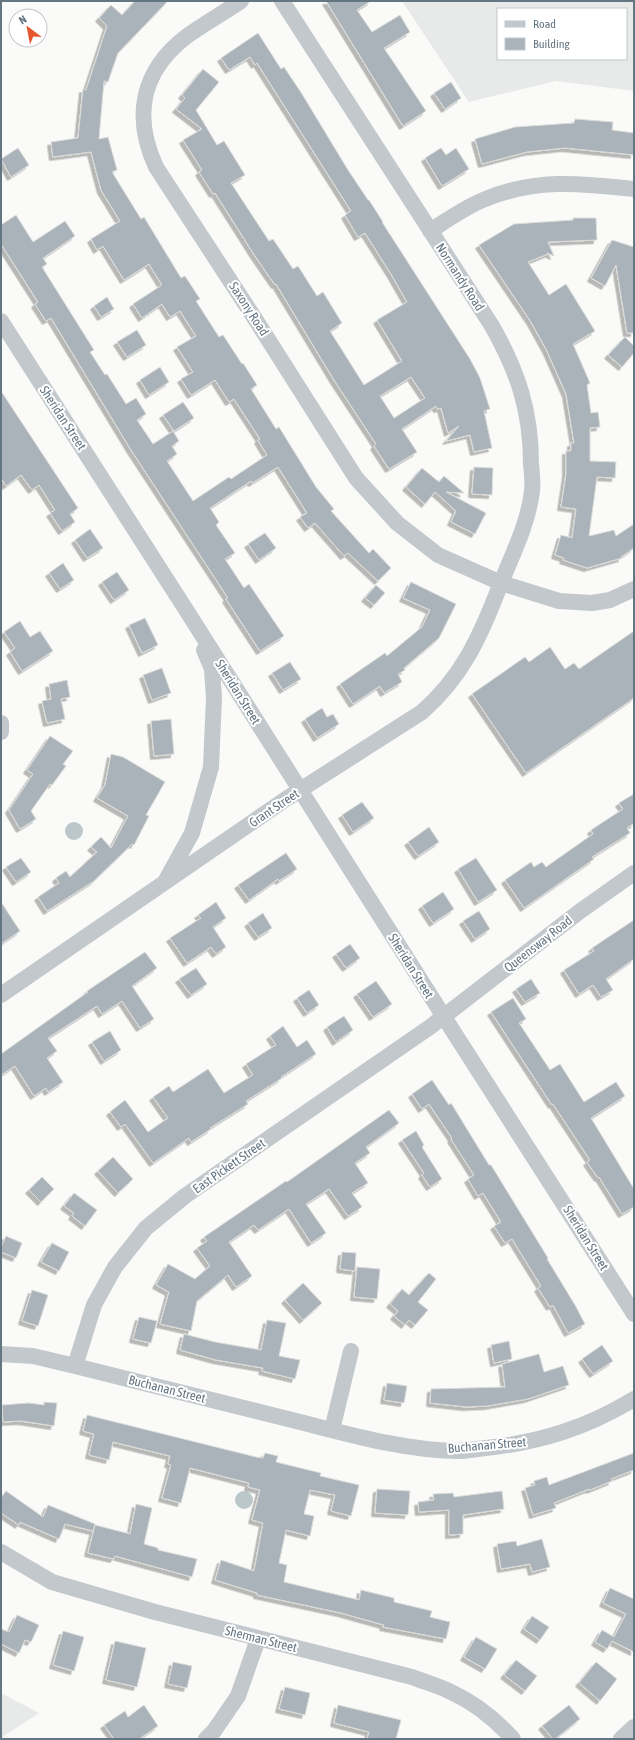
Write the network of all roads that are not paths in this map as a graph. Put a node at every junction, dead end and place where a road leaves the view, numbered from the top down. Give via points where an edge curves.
1 (241, 1) edge
2 (282, 1) edge
3 (634, 190) edge
4 (430, 231) junction
5 (1, 321) edge
6 (501, 583) junction
7 (634, 589) edge
8 (190, 616) junction
9 (1, 723) edge
10 (1, 732) edge
11 (300, 790) junction
12 (634, 873) edge
13 (164, 883) junction
14 (3, 989) edge
15 (444, 1017) junction
16 (634, 1314) edge
17 (351, 1351) dead end
18 (1, 1354) edge
19 (75, 1366) junction
20 (634, 1399) edge
21 (332, 1430) junction
22 (1, 1552) edge
23 (258, 1639) junction
24 (634, 1727) edge
25 (206, 1739) edge
26 (513, 1739) edge
27 (621, 1739) edge

1 - 6 street, Saxony Road via 186,37 168,54 151,79 144,102 143,123 148,150 156,168 356,478 397,523 438,555
2 - 4 street, Normandy Road
3 - 4 street via 577,183 544,184 514,189 467,207
4 - 6 street, Normandy Road via 492,326 509,357 528,420 532,491 524,526
5 - 8 street, Sheridan Street
6 - 7 street, Saxony Road via 559,602 574,603 610,600
6 - 11 street, Grant Street via 485,626 464,666 436,701
8 - 11 street, Sheridan Street
8 - 13 street, Sheridan Street via 212,668 214,698 211,767 192,833
9 - 10 street
11 - 13 street, Grant Street
11 - 15 street, Sheridan Street
12 - 15 street, Queensway Road via 579,912
13 - 14 street, Grant Street
15 - 16 street, Sheridan Street
15 - 19 street, East Pickett Street via 185,1196 146,1228 115,1267 94,1305
17 - 21 street
18 - 19 street, Buchanan Street via 33,1356
19 - 21 street, Buchanan Street
20 - 21 street, Buchanan Street via 580,1427 543,1439 507,1446 456,1451 413,1448
22 - 23 street, Sherman Street via 52,1582
23 - 25 street via 238,1696
23 - 26 street, Sherman Street via 412,1677 451,1692 490,1716
24 - 27 street

